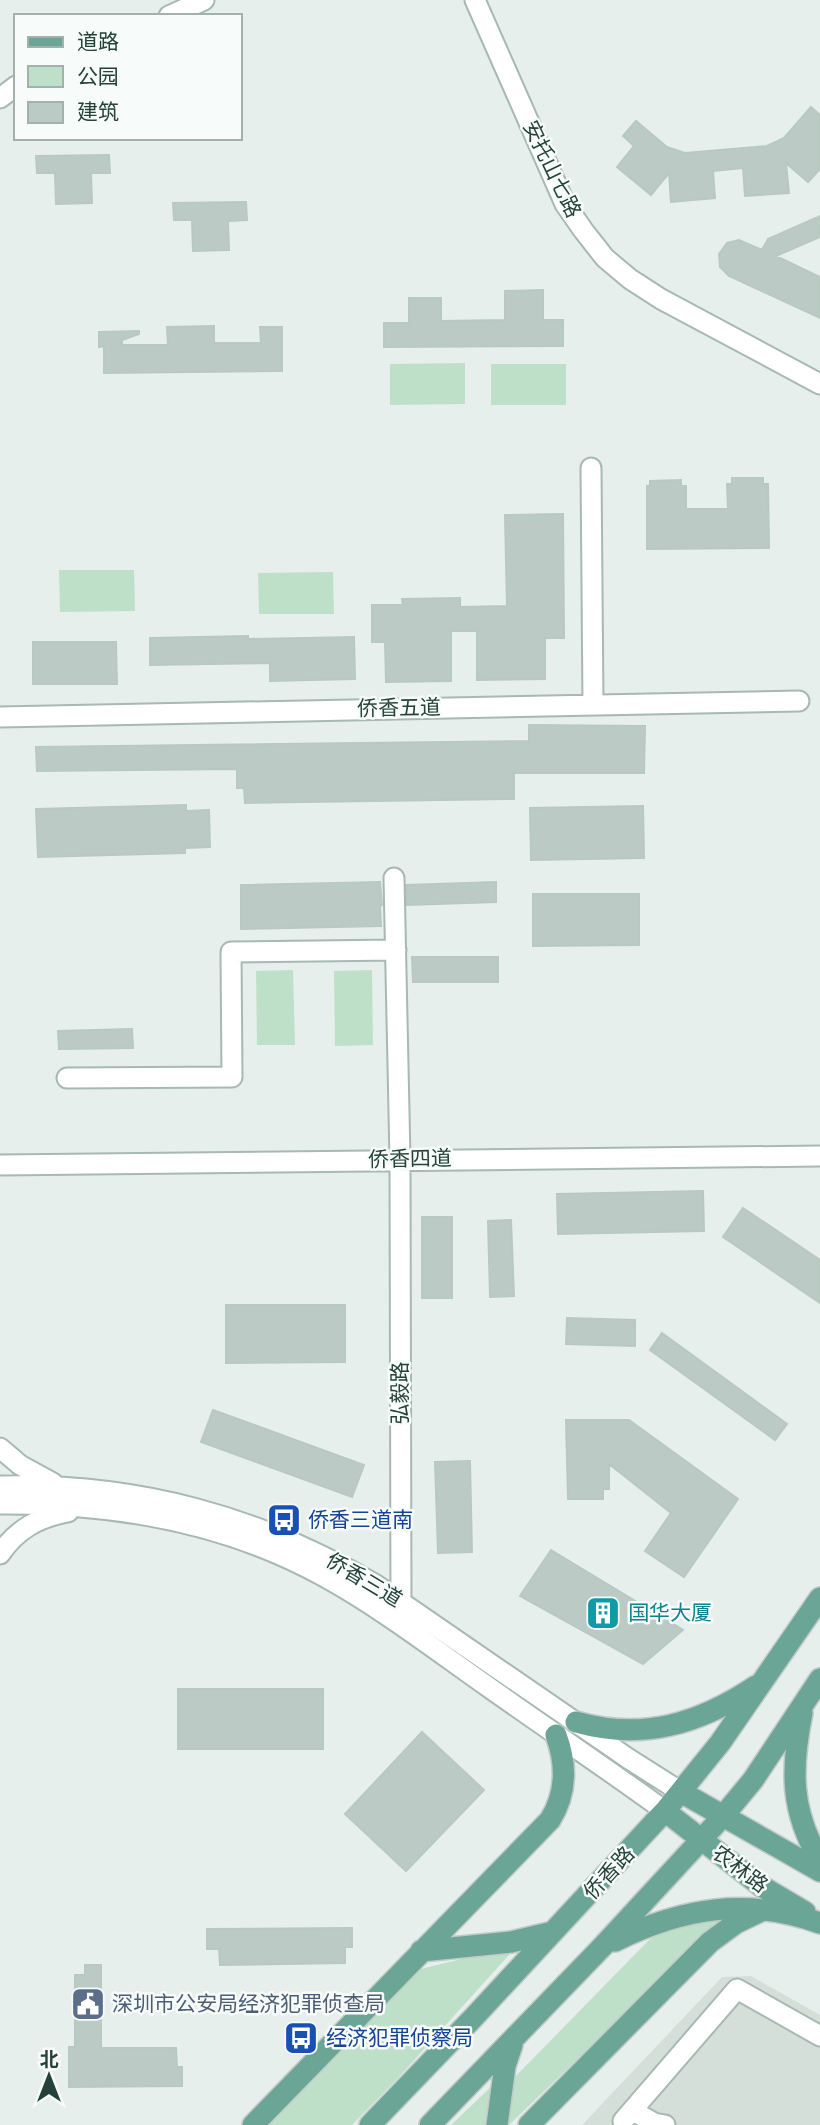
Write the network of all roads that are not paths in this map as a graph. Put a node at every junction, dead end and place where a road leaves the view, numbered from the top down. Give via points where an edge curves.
1 (204, 0) edge
2 (475, 0) edge
3 (173, 14) edge
4 (820, 384) edge
5 (591, 468) dead end
6 (799, 701) dead end
7 (593, 704) junction
8 (0, 716) edge
9 (394, 878) dead end
10 (396, 950) junction
11 (67, 1078) dead end
12 (820, 1156) edge
13 (400, 1159) junction
14 (0, 1165) edge
15 (0, 1448) edge
16 (0, 1486) edge
17 (74, 1488) junction
18 (0, 1504) edge
19 (103, 1509) junction
20 (0, 1554) edge
21 (820, 1598) edge
22 (401, 1602) junction
23 (401, 1626) junction
24 (820, 1679) edge
25 (764, 1681) junction
26 (804, 1703) junction
27 (576, 1722) junction
28 (556, 1735) junction
29 (681, 1792) junction
30 (665, 1811) junction
31 (724, 1815) junction
32 (702, 1840) junction
33 (820, 1860) edge
34 (820, 1871) edge
35 (763, 1910) junction
36 (820, 1921) edge
37 (553, 1932) junction
38 (603, 1946) junction
39 (421, 1951) junction
40 (820, 2036) edge
41 (516, 2038) junction
42 (253, 2125) edge
43 (370, 2125) edge
44 (430, 2125) edge
45 (496, 2125) edge
46 (529, 2125) edge
47 (665, 2125) edge

1 - 3 street
2 - 4 street, 安托山七路 via 565,204 605,258 661,299
5 - 7 street
6 - 7 street, 侨香五道
7 - 8 street, 侨香五道
9 - 10 street, 弘毅路
10 - 11 street via 231,951 232,1077
10 - 13 street, 弘毅路
12 - 13 street, 侨香四道
13 - 14 street, 侨香四道
13 - 22 street, 弘毅路
15 - 17 street via 40,1477
16 - 17 street, 侨香三道
17 - 22 street, 侨香三道 via 170,1501 242,1521 344,1566
18 - 19 street, 侨香三道
19 - 20 street via 41,1520 22,1530
19 - 23 street, 侨香三道 via 163,1518 249,1543 322,1576
21 - 25 main road, 侨香路
22 - 23 street, 弘毅路
22 - 27 street, 侨香三道
23 - 28 street, 侨香三道
24 - 26 main road
25 - 27 main road via 715,1711 675,1726 621,1730
25 - 29 main road, 侨香路
26 - 31 main road
26 - 33 main road via 793,1772 802,1821
27 - 29 street, 侨香三道
28 - 30 street, 侨香三道
28 - 39 main road via 564,1758 564,1778 550,1821
29 - 30 main road, 侨香路
29 - 31 main road, 农林路
30 - 32 main road, 农林路
30 - 37 main road, 侨香路
31 - 32 main road
31 - 34 main road, 农林路
32 - 36 main road, 农林路 via 761,1886
32 - 38 main road
35 - 36 main road
35 - 38 main road via 725,1908 684,1914 649,1924
35 - 46 main road via 710,1942
37 - 39 main road via 511,1942
37 - 43 main road, 侨香路
38 - 41 main road
39 - 42 main road
40 - 47 street via 737,1989 628,2116
41 - 44 main road
41 - 45 main road via 505,2066

